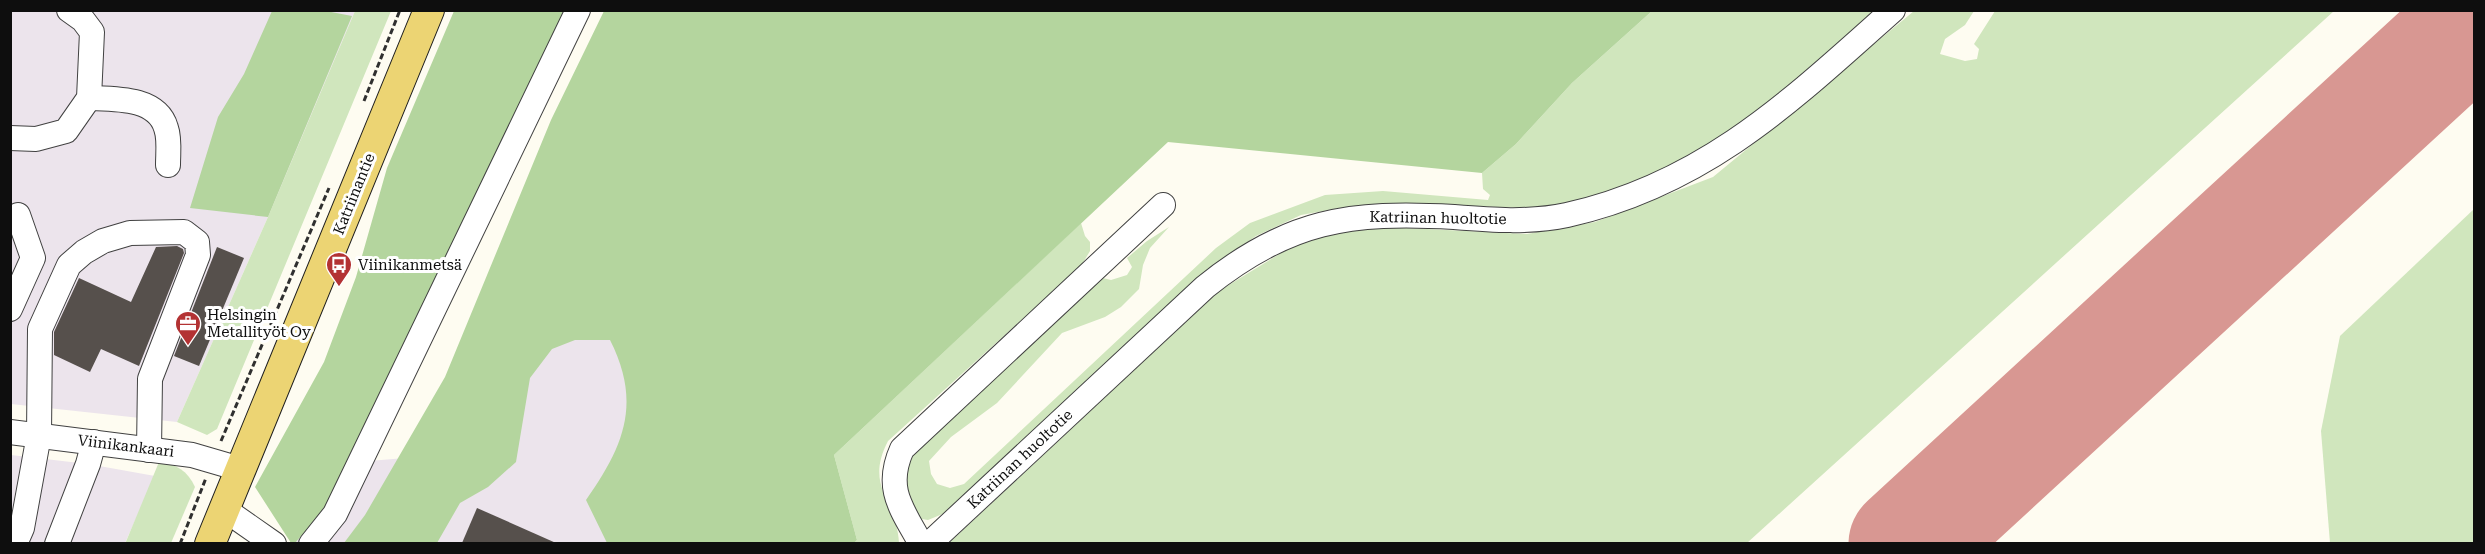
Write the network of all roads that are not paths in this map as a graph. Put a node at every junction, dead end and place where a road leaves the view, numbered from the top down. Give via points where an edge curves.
1 (69, 10) edge
2 (429, 10) edge
3 (578, 10) edge
4 (1893, 10) edge
5 (89, 98) junction
6 (10, 138) edge
7 (168, 165) dead end
8 (1163, 205) dead end
9 (18, 215) dead end
10 (10, 309) edge
11 (10, 432) edge
12 (39, 435) junction
13 (94, 442) junction
14 (149, 450) junction
15 (226, 465) junction
16 (224, 509) junction
17 (15, 543) edge
18 (57, 543) edge
19 (210, 543) edge
20 (274, 543) edge
21 (311, 543) edge
22 (921, 543) edge
23 (929, 543) edge

1 - 5 street via 92,32
2 - 15 main road, Katriinantie
3 - 21 street via 335,514
4 - 23 street, Katriinan huoltotie via 1759,126 1687,173 1631,196 1565,216 1529,219 1406,214 1343,219 1311,226 1268,244 1205,287
5 - 6 street via 66,131 36,140
5 - 7 street via 143,104 156,111 166,125
8 - 22 street via 902,449 894,465 894,489
9 - 10 street via 33,258
11 - 12 street, Viinikankaari
12 - 13 street, Viinikankaari
12 - 14 street via 40,329 69,265 103,241 130,233 184,232 197,242 198,255 150,379
12 - 17 street via 22,528
13 - 14 street, Viinikankaari
13 - 18 street
14 - 15 street, Viinikankaari
15 - 16 main road, Katriinantie
16 - 19 main road, Katriinantie
16 - 20 street

